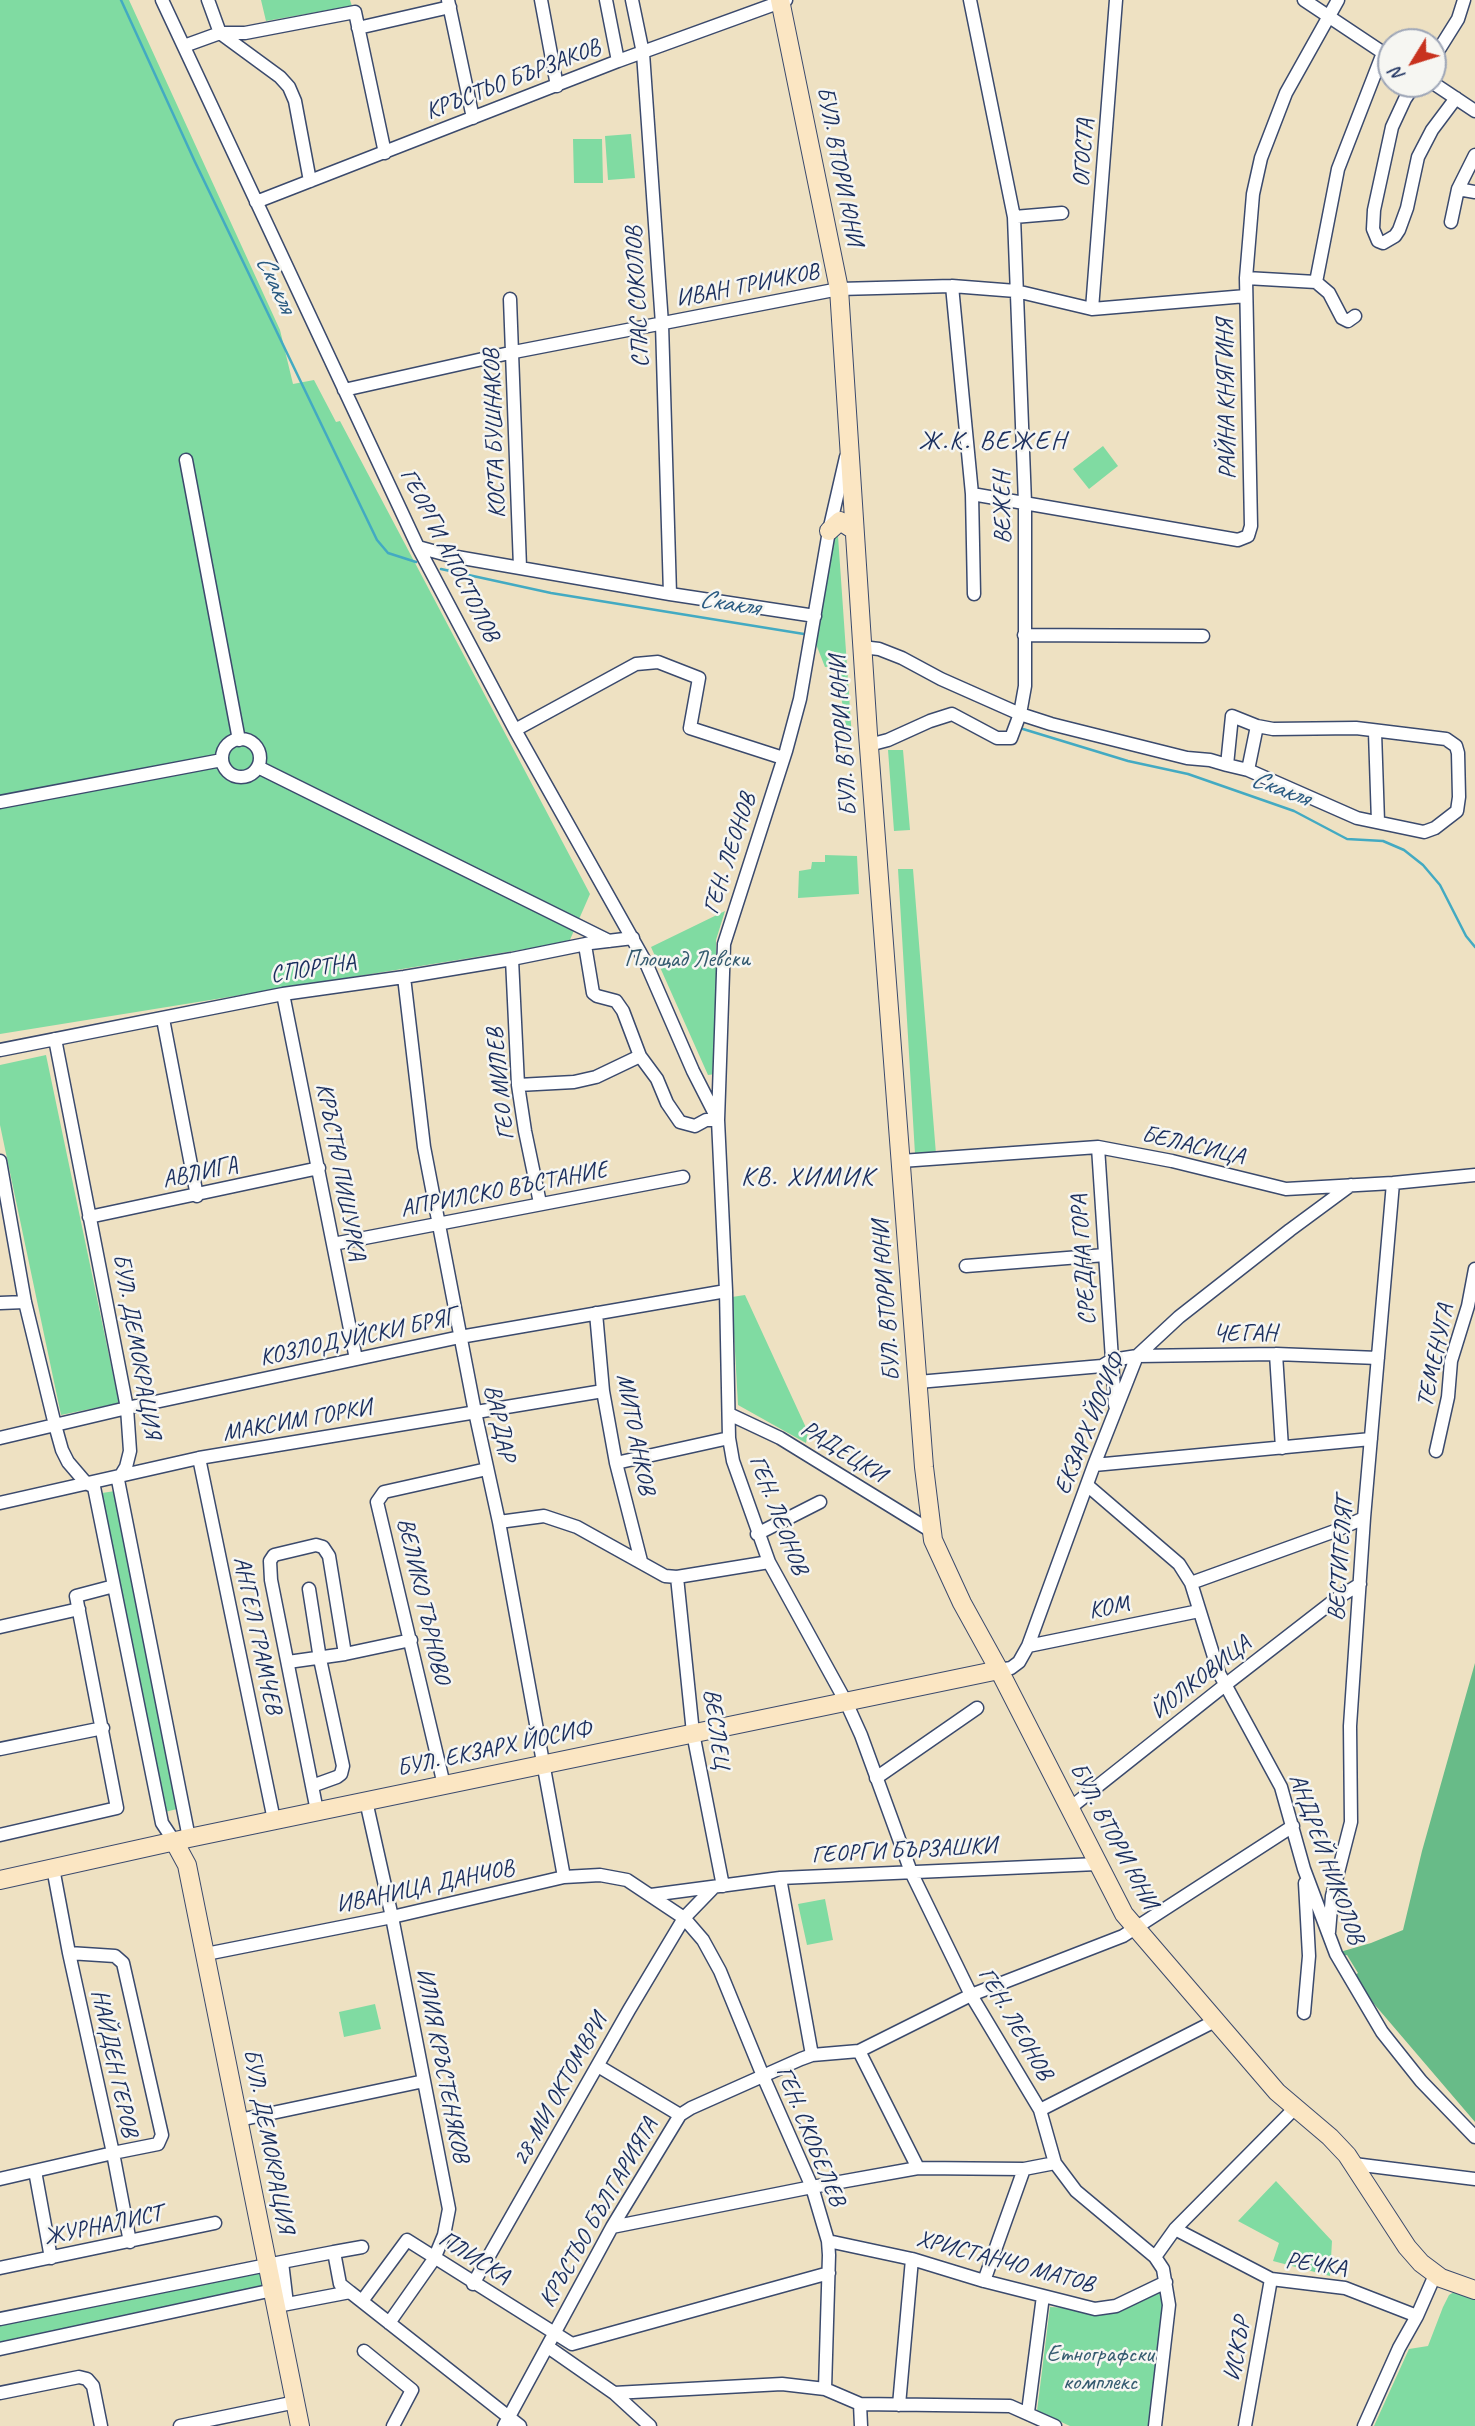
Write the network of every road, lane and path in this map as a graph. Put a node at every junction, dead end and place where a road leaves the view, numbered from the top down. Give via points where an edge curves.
1 (162, 0) edge
2 (208, 0) edge
3 (541, 0) edge
4 (606, 0) edge
5 (632, 0) edge
6 (970, 0) edge
7 (1116, 0) edge
8 (1304, 0) edge
9 (1338, 0) edge
10 (1464, 0) edge
11 (782, 1) edge
12 (449, 3) edge
13 (354, 6) edge
14 (1328, 17) junction
15 (358, 28) junction
16 (220, 33) junction
17 (1447, 37) edge
18 (184, 46) junction
19 (1377, 49) edge
20 (643, 54) junction
21 (618, 61) junction
22 (1377, 78) edge
23 (557, 86) junction
24 (1447, 92) edge
25 (1406, 98) edge
26 (1456, 98) junction
27 (1475, 111) edge
28 (473, 118) junction
29 (385, 153) junction
30 (1475, 155) edge
31 (310, 181) junction
32 (1458, 189) junction
33 (1475, 191) edge
34 (256, 202) junction
35 (1062, 213) dead end
36 (1014, 217) junction
37 (1451, 222) dead end
38 (1246, 278) junction
39 (1316, 282) junction
40 (952, 286) junction
41 (839, 289) junction
42 (1016, 291) junction
43 (1246, 296) junction
44 (510, 299) dead end
45 (1092, 309) junction
46 (1355, 316) dead end
47 (662, 324) junction
48 (514, 352) junction
49 (344, 390) junction
50 (849, 440) junction
51 (186, 460) dead end
52 (972, 494) junction
53 (1025, 503) junction
54 (854, 530) junction
55 (829, 531) junction
56 (418, 547) junction
57 (520, 567) junction
58 (670, 594) junction
59 (974, 594) dead end
60 (815, 616) junction
61 (1024, 635) junction
62 (1202, 636) dead end
63 (862, 647) junction
64 (1020, 714) junction
65 (1257, 726) junction
66 (515, 730) junction
67 (1375, 732) junction
68 (239, 740) junction
69 (869, 745) junction
70 (783, 758) junction
71 (222, 760) junction
72 (1227, 765) junction
73 (258, 767) junction
74 (1248, 769) junction
75 (0, 802) edge
76 (1378, 822) junction
77 (633, 938) junction
78 (609, 941) junction
79 (585, 944) junction
80 (512, 959) junction
81 (404, 977) junction
82 (283, 994) junction
83 (163, 1019) junction
84 (55, 1039) junction
85 (0, 1050) edge
86 (640, 1056) junction
87 (518, 1085) junction
88 (718, 1119) junction
89 (1098, 1147) junction
90 (0, 1161) edge
91 (901, 1161) junction
92 (319, 1168) junction
93 (1475, 1175) edge
94 (1461, 1176) junction
95 (683, 1177) dead end
96 (2, 1179) edge
97 (1475, 1181) edge
98 (1392, 1183) junction
99 (1351, 1185) junction
100 (197, 1196) junction
101 (540, 1203) junction
102 (89, 1217) junction
103 (439, 1224) junction
104 (333, 1244) junction
105 (1105, 1255) junction
106 (965, 1266) dead end
107 (1475, 1269) edge
108 (726, 1291) junction
109 (25, 1302) junction
110 (0, 1303) edge
111 (1472, 1307) edge
112 (596, 1313) junction
113 (460, 1337) junction
114 (1276, 1354) junction
115 (1137, 1356) junction
116 (1378, 1358) junction
117 (356, 1359) junction
118 (1112, 1360) junction
119 (918, 1382) junction
120 (603, 1391) junction
121 (127, 1408) junction
122 (475, 1412) junction
123 (1115, 1412) junction
124 (729, 1414) junction
125 (55, 1425) junction
126 (0, 1438) edge
127 (729, 1438) junction
128 (1371, 1438) junction
129 (1282, 1448) junction
130 (1436, 1451) dead end
131 (199, 1458) junction
132 (616, 1463) junction
133 (1094, 1465) junction
134 (487, 1469) junction
135 (121, 1475) junction
136 (86, 1483) junction
137 (1087, 1485) junction
138 (820, 1502) dead end
139 (0, 1503) edge
140 (1364, 1518) junction
141 (499, 1522) junction
142 (931, 1531) junction
143 (757, 1534) junction
144 (640, 1561) junction
145 (769, 1562) junction
146 (677, 1577) junction
147 (1191, 1583) junction
148 (1360, 1584) junction
149 (114, 1586) junction
150 (309, 1589) dead end
151 (79, 1609) junction
152 (1199, 1611) junction
153 (0, 1627) edge
154 (411, 1640) junction
155 (1028, 1646) junction
156 (345, 1654) junction
157 (320, 1659) junction
158 (288, 1662) junction
159 (999, 1670) junction
160 (1225, 1685) junction
161 (846, 1702) junction
162 (977, 1708) dead end
163 (103, 1728) junction
164 (693, 1733) junction
165 (0, 1749) edge
166 (545, 1763) junction
167 (876, 1778) junction
168 (444, 1785) junction
169 (312, 1786) junction
170 (366, 1801) junction
171 (1070, 1808) junction
172 (317, 1811) junction
173 (274, 1820) junction
174 (1293, 1826) junction
175 (0, 1835) edge
176 (181, 1839) junction
177 (1097, 1864) junction
178 (53, 1868) junction
179 (1304, 1869) junction
180 (911, 1871) junction
181 (564, 1877) junction
182 (780, 1878) junction
183 (0, 1880) edge
184 (718, 1886) junction
185 (651, 1895) junction
186 (392, 1917) junction
187 (684, 1918) junction
188 (1135, 1929) junction
189 (1329, 1936) junction
190 (69, 1953) junction
191 (206, 1955) junction
192 (971, 1996) junction
193 (1304, 2013) dead end
194 (1215, 2021) junction
195 (859, 2051) junction
196 (812, 2055) junction
197 (598, 2066) junction
198 (763, 2076) junction
199 (424, 2081) junction
200 (1294, 2109) junction
201 (1040, 2110) junction
202 (680, 2115) junction
203 (239, 2120) junction
204 (1475, 2137) edge
205 (113, 2153) junction
206 (1055, 2163) junction
207 (1354, 2164) junction
208 (918, 2168) junction
209 (1024, 2169) junction
210 (35, 2171) junction
211 (0, 2179) edge
212 (1475, 2179) edge
213 (813, 2187) junction
214 (215, 2223) dead end
215 (612, 2227) junction
216 (1175, 2229) junction
217 (828, 2241) junction
218 (131, 2242) junction
219 (362, 2247) dead end
220 (334, 2252) junction
221 (1155, 2257) junction
222 (51, 2258) junction
223 (434, 2259) junction
224 (912, 2259) junction
225 (275, 2264) junction
226 (0, 2268) edge
227 (829, 2273) junction
228 (1435, 2275) junction
229 (1271, 2280) junction
230 (984, 2281) junction
231 (1166, 2282) junction
232 (473, 2284) junction
233 (1475, 2290) edge
234 (350, 2292) junction
235 (1043, 2296) junction
236 (279, 2300) junction
237 (362, 2301) junction
238 (1417, 2316) junction
239 (0, 2319) edge
240 (389, 2323) junction
241 (555, 2333) junction
242 (572, 2344) junction
243 (548, 2347) junction
244 (0, 2349) edge
245 (364, 2351) dead end
246 (825, 2389) junction
247 (0, 2393) edge
248 (614, 2393) junction
249 (296, 2402) junction
250 (860, 2404) junction
251 (899, 2405) junction
252 (1028, 2412) junction
253 (506, 2422) edge
254 (101, 2426) edge
255 (180, 2426) edge
256 (300, 2426) edge
257 (393, 2426) edge
258 (520, 2426) edge
259 (650, 2426) edge
260 (861, 2426) edge
261 (1055, 2426) edge
262 (1155, 2426) edge
263 (1245, 2426) edge
264 (1364, 2426) edge

1 - 18 street, ГЕОРГИ АПОСТОЛОВ
2 - 16 street
3 - 23 street
4 - 21 street
5 - 20 street, СПАС СОКОЛОВ
6 - 36 street, ВЕЖЕН
7 - 45 street, ОГОСТА
8 - 14 street
9 - 14 street, РАЙНА КНЯГИНЯ
10 - 17 street
11 - 20 street, КРЪСТЬО БЪРЗАКОВ
11 - 41 street, БУЛ. ВТОРИ ЮНИ
12 - 15 street
12 - 28 street
13 - 15 street
13 - 16 street via 245,33
14 - 19 street
14 - 38 street, РАЙНА КНЯГИНЯ via 1286,93 1262,158 1251,207
15 - 29 street
16 - 18 street
16 - 31 street via 289,88
18 - 34 street, ГЕОРГИ АПОСТОЛОВ
20 - 21 street, КРЪСТЬО БЪРЗАКОВ
20 - 47 street, СПАС СОКОЛОВ
21 - 23 street, КРЪСТЬО БЪРЗАКОВ
22 - 39 street via 1338,169
23 - 28 street, КРЪСТЬО БЪРЗАКОВ
24 - 26 street
25 - 26 street via 1389,138 1372,219 1378,241 1383,243 1399,230 1421,150
26 - 27 street
28 - 29 street, КРЪСТЬО БЪРЗАКОВ
29 - 31 street, КРЪСТЬО БЪРЗАКОВ
30 - 32 street
31 - 34 street, КРЪСТЬО БЪРЗАКОВ
32 - 33 street
32 - 37 street
34 - 49 street, ГЕОРГИ АПОСТОЛОВ
35 - 36 street
36 - 42 street, ВЕЖЕН
38 - 39 street
38 - 43 street, РАЙНА КНЯГИНЯ
39 - 46 street via 1329,292 1342,318 1348,321
40 - 41 street, ИВАН ТРИЧКОВ
40 - 42 street, ИВАН ТРИЧКОВ
40 - 52 street
41 - 47 street, ИВАН ТРИЧКОВ
41 - 50 street, БУЛ. ВТОРИ ЮНИ
42 - 45 street, ИВАН ТРИЧКОВ
42 - 53 street, ВЕЖЕН
43 - 45 street, ИВАН ТРИЧКОВ
43 - 53 street, РАЙНА КНЯГИНЯ via 1248,536 1238,540
44 - 48 street, КОСТА БУШНАКОВ
47 - 48 street, ИВАН ТРИЧКОВ
47 - 58 street, СПАС СОКОЛОВ
48 - 49 street, ИВАН ТРИЧКОВ
48 - 57 street, КОСТА БУШНАКОВ
49 - 56 street, ГЕОРГИ АПОСТОЛОВ
50 - 54 street, БУЛ. ВТОРИ ЮНИ
50 - 55 street, ГЕН. ЛЕОНОВ
51 - 68 street
52 - 53 street, РАЙНА КНЯГИНЯ
52 - 59 street
53 - 61 street, ВЕЖЕН
54 - 55 street via 840,521
54 - 63 street, БУЛ. ВТОРИ ЮНИ
55 - 60 street, ГЕН. ЛЕОНОВ
56 - 57 street
56 - 66 street, ГЕОРГИ АПОСТОЛОВ
57 - 58 street
58 - 60 street
60 - 70 street, ГЕН. ЛЕОНОВ via 800,699
61 - 62 street
61 - 64 street, ВЕЖЕН via 1025,686
63 - 64 street via 879,649
63 - 69 street, БУЛ. ВТОРИ ЮНИ
64 - 69 street via 1011,738 997,737 953,714
64 - 72 street
65 - 67 street
65 - 72 street via 1232,716
65 - 74 street
66 - 70 street via 636,664 658,662 699,678 690,727
66 - 77 street, ГЕОРГИ АПОСТОЛОВ
67 - 76 street
67 - 76 street via 1452,742 1458,753 1460,797 1457,811 1424,832
68 - 71 street via 225,748
68 - 73 street via 258,750
69 - 91 street, БУЛ. ВТОРИ ЮНИ
70 - 88 street, ГЕН. ЛЕОНОВ via 724,944
71 - 73 street via 236,776 248,775
71 - 75 street
72 - 74 street
73 - 78 street
74 - 76 street via 1329,807
77 - 78 street, СПОРТНА
77 - 88 street, ГЕОРГИ АПОСТОЛОВ
78 - 79 street, СПОРТНА
79 - 80 street, СПОРТНА
79 - 86 street via 593,993 616,1001
80 - 81 street, СПОРТНА
80 - 87 street, ГЕО МИЛЕВ
81 - 82 street, СПОРТНА
81 - 103 street, ВАРДАР via 424,1147
82 - 83 street, СПОРТНА
82 - 92 street, КРЪСТЮ ПИШУРКА
83 - 84 street, СПОРТНА
83 - 100 street
84 - 85 street, СПОРТНА
84 - 102 street, БУЛ. ДЕМОКРАЦИЯ
86 - 87 street via 596,1077
86 - 88 street via 680,1122 695,1126
87 - 101 street, ГЕО МИЛЕВ
88 - 108 street, ГЕН. ЛЕОНОВ
89 - 91 street, БЕЛАСИЦА
89 - 99 street, БЕЛАСИЦА via 1286,1189
89 - 105 street, СРЕДНА ГОРА
90 - 96 street, БУЛ. ДЕМОКРАЦИЯ
91 - 119 street, БУЛ. ВТОРИ ЮНИ
92 - 100 street, АВЛИГА
92 - 104 street, КРЪСТЮ ПИШУРКА
93 - 94 street, БЕЛАСИЦА
94 - 97 street
94 - 98 street, БЕЛАСИЦА
95 - 101 street, АПРИЛСКО ВЪСТАНИЕ
96 - 109 street, БУЛ. ДЕМОКРАЦИЯ
98 - 99 street, БЕЛАСИЦА
98 - 116 street, ВЕСТИТЕЛЯТ
99 - 115 street, ЕКЗАРХ ЙОСИФ via 1178,1317
100 - 102 street, АВЛИГА
101 - 103 street, АПРИЛСКО ВЪСТАНИЕ
102 - 121 street, БУЛ. ДЕМОКРАЦИЯ
103 - 104 street, АПРИЛСКО ВЪСТАНИЕ
103 - 113 street, ВАРДАР
104 - 117 street, КРЪСТЮ ПИШУРКА
105 - 106 street
105 - 118 street, СРЕДНА ГОРА
107 - 111 street, ТЕМЕНУГА
108 - 112 street, КОЗЛОДУЙСКИ БРЯГ
108 - 124 street, ГЕН. ЛЕОНОВ
109 - 110 street
109 - 125 street, БУЛ. ДЕМОКРАЦИЯ
111 - 130 street, ТЕМЕНУГА via 1451,1361
112 - 113 street, КОЗЛОДУЙСКИ БРЯГ
112 - 120 street, МИТО АНКОВ
113 - 117 street, КОЗЛОДУЙСКИ БРЯГ
113 - 122 street, ВАРДАР
114 - 115 street, ЧЕГАН
114 - 116 street, ЧЕГАН
114 - 129 street
115 - 118 street, ЧЕГАН
115 - 123 street, ЕКЗАРХ ЙОСИФ
116 - 128 street, ВЕСТИТЕЛЯТ
117 - 121 street, КОЗЛОДУЙСКИ БРЯГ
118 - 119 street, ЧЕГАН via 1102,1366
118 - 123 street, СРЕДНА ГОРА
119 - 142 street, БУЛ. ВТОРИ ЮНИ
120 - 122 street, МАКСИМ ГОРКИ
120 - 132 street, МИТО АНКОВ
121 - 125 street, КОЗЛОДУЙСКИ БРЯГ
121 - 135 street, БУЛ. ДЕМОКРАЦИЯ via 130,1451
122 - 131 street, МАКСИМ ГОРКИ
122 - 134 street, ВАРДАР
123 - 133 street, ЕКЗАРХ ЙОСИФ
124 - 127 street, ГЕН. ЛЕОНОВ
124 - 142 street, РАДЕЦКИ via 780,1438
125 - 126 street, КОЗЛОДУЙСКИ БРЯГ
125 - 136 street, БУЛ. ДЕМОКРАЦИЯ via 65,1456
127 - 132 street
127 - 143 street, ГЕН. ЛЕОНОВ
128 - 129 street
128 - 140 street, ВЕСТИТЕЛЯТ
129 - 133 street
131 - 135 street, МАКСИМ ГОРКИ
131 - 173 street, АНГЕЛ ГРАМЧЕВ
132 - 144 street, МИТО АНКОВ
133 - 137 street, ЕКЗАРХ ЙОСИФ
134 - 141 street, ВАРДАР
134 - 154 street, ВЕЛИКО ТЪРНОВО via 379,1496
135 - 136 street, МАКСИМ ГОРКИ
135 - 176 street, БУЛ. ДЕМОКРАЦИЯ via 118,1480
136 - 139 street, МАКСИМ ГОРКИ
136 - 149 street, БУЛ. ДЕМОКРАЦИЯ via 94,1487
137 - 147 street, АНДРЕЙ НИКОЛОВ via 1178,1564
137 - 155 street, ЕКЗАРХ ЙОСИФ
138 - 143 street
140 - 147 street
140 - 148 street, ВЕСТИТЕЛЯТ
141 - 144 street via 544,1516 577,1527
141 - 166 street, ВАРДАР
142 - 159 street, БУЛ. ВТОРИ ЮНИ via 944,1568
143 - 145 street, ГЕН. ЛЕОНОВ
144 - 146 street via 665,1576
145 - 146 street
145 - 161 street, ГЕН. ЛЕОНОВ
146 - 164 street, ВЕСЛЕЦ
147 - 152 street, АНДРЕЙ НИКОЛОВ
148 - 160 street, ЙОЛКОВИЦА
148 - 189 street, ВЕСТИТЕЛЯТ via 1350,1726 1351,1822 1332,1896
149 - 151 street via 76,1596
149 - 176 street, БУЛ. ДЕМОКРАЦИЯ via 162,1824
150 - 157 street
151 - 153 street
151 - 163 street
152 - 155 street, КОМ
152 - 160 street, АНДРЕЙ НИКОЛОВ
154 - 156 street
154 - 168 street, ВЕЛИКО ТЪРНОВО
155 - 159 street, ЕКЗАРХ ЙОСИФ via 1019,1662
156 - 157 street
156 - 158 street via 329,1556 316,1545 274,1555 270,1561
157 - 158 street
157 - 169 street via 343,1766 337,1777
158 - 169 street
159 - 161 street, БУЛ. ЕКЗАРХ ЙОСИФ
159 - 171 street, БУЛ. ВТОРИ ЮНИ
160 - 171 street, ЙОЛКОВИЦА
160 - 174 street, АНДРЕЙ НИКОЛОВ via 1281,1787
161 - 164 street, БУЛ. ЕКЗАРХ ЙОСИФ
161 - 167 street, ГЕН. ЛЕОНОВ
162 - 167 street
163 - 165 street
163 - 175 street via 117,1808
164 - 166 street, БУЛ. ЕКЗАРХ ЙОСИФ
164 - 184 street, ВЕСЛЕЦ
166 - 168 street, БУЛ. ЕКЗАРХ ЙОСИФ
166 - 181 street, ВАРДАР
167 - 180 street, ГЕН. ЛЕОНОВ
168 - 170 street, БУЛ. ЕКЗАРХ ЙОСИФ
169 - 172 street
170 - 172 street, БУЛ. ЕКЗАРХ ЙОСИФ
170 - 186 street, ИЛИЯ КРЪСТЕНЯКОВ
171 - 177 street, БУЛ. ВТОРИ ЮНИ
172 - 173 street, БУЛ. ЕКЗАРХ ЙОСИФ
173 - 176 street, БУЛ. ЕКЗАРХ ЙОСИФ
174 - 179 street, АНДРЕЙ НИКОЛОВ
174 - 188 street, КРЪСТЬО БЪЛГАРИЯТА
176 - 178 street, БУЛ. ЕКЗАРХ ЙОСИФ
176 - 191 street, БУЛ. ДЕМОКРАЦИЯ
177 - 180 street, ГЕОРГИ БЪРЗАШКИ
177 - 188 street, БУЛ. ВТОРИ ЮНИ
178 - 183 street, БУЛ. ЕКЗАРХ ЙОСИФ
178 - 190 street, НАЙДЕН ГЕРОВ
179 - 189 street, АНДРЕЙ НИКОЛОВ
179 - 193 street via 1309,1956
180 - 182 street, ГЕОРГИ БЪРЗАШКИ
180 - 192 street, ГЕН. ЛЕОНОВ
181 - 185 street, ИВАНИЦА ДАНЧОВ via 600,1875 627,1880
181 - 186 street, ИВАНИЦА ДАНЧОВ
182 - 184 street, ГЕОРГИ БЪРЗАШКИ
182 - 196 street
184 - 185 street, ГЕОРГИ БЪРЗАШКИ
184 - 187 street, 28-МИ ОКТОМВРИ
185 - 187 street, ГЕН. СКОБЕЛЕВ
186 - 191 street, ИВАНИЦА ДАНЧОВ
186 - 199 street, ИЛИЯ КРЪСТЕНЯКОВ
187 - 197 street, 28-МИ ОКТОМВРИ
187 - 198 street, ГЕН. СКОБЕЛЕВ via 720,1971
188 - 192 street, КРЪСТЬО БЪЛГАРИЯТА
188 - 194 street, БУЛ. ВТОРИ ЮНИ
189 - 204 street, АНДРЕЙ НИКОЛОВ via 1382,2032
190 - 205 street, НАЙДЕН ГЕРОВ
190 - 205 street via 115,1956 123,1963 162,2135 158,2144
191 - 203 street, БУЛ. ДЕМОКРАЦИЯ
192 - 195 street, КРЪСТЬО БЪЛГАРИЯТА
192 - 201 street, ГЕН. ЛЕОНОВ
194 - 200 street, БУЛ. ВТОРИ ЮНИ
194 - 201 street
195 - 196 street, КРЪСТЬО БЪЛГАРИЯТА
195 - 208 street
196 - 198 street, КРЪСТЬО БЪЛГАРИЯТА
197 - 202 street
197 - 232 street, 28-МИ ОКТОМВРИ
198 - 202 street, КРЪСТЬО БЪЛГАРИЯТА
198 - 213 street, ГЕН. СКОБЕЛЕВ
199 - 203 street
199 - 223 street, ИЛИЯ КРЪСТЕНЯКОВ via 449,2209
200 - 207 street, БУЛ. ВТОРИ ЮНИ via 1330,2137
200 - 216 street
201 - 206 street, ГЕН. ЛЕОНОВ
202 - 215 street, КРЪСТЬО БЪЛГАРИЯТА
203 - 225 street, БУЛ. ДЕМОКРАЦИЯ
205 - 210 street, НАЙДЕН ГЕРОВ
205 - 218 street
206 - 209 street
206 - 221 street, ГЕН. ЛЕОНОВ via 1076,2191
207 - 212 street
207 - 228 street, БУЛ. ВТОРИ ЮНИ via 1408,2247
208 - 209 street
208 - 213 street
209 - 230 street
210 - 211 street, НАЙДЕН ГЕРОВ
210 - 222 street
213 - 215 street
213 - 217 street, ГЕН. СКОБЕЛЕВ
214 - 218 street, ЖУРНАЛИСТ
215 - 241 street, КРЪСТЬО БЪЛГАРИЯТА
216 - 221 street
216 - 229 street, РЕЧКА
217 - 224 street, ХРИСТАНЧО МАТОВ
217 - 227 street, ГЕН. СКОБЕЛЕВ
218 - 222 street, ЖУРНАЛИСТ
219 - 220 street
220 - 225 street
220 - 234 street via 340,2284
221 - 231 street, ГЕН. ЛЕОНОВ
222 - 226 street, ЖУРНАЛИСТ
223 - 232 street, ПЛИСКА
223 - 237 street, ПЛИСКА via 407,2240
223 - 240 street, ИЛИЯ КРЪСТЕНЯКОВ
224 - 230 street, ХРИСТАНЧО МАТОВ
224 - 251 street
225 - 236 street, БУЛ. ДЕМОКРАЦИЯ
225 - 239 street
227 - 242 street
227 - 246 street, ГЕН. СКОБЕЛЕВ
228 - 233 street
228 - 238 street
229 - 238 street, РЕЧКА via 1346,2288
229 - 263 street, ИСКЪР
230 - 235 street, ХРИСТАНЧО МАТОВ
231 - 235 street, ХРИСТАНЧО МАТОВ via 1116,2306 1095,2309
231 - 262 street, ГЕН. ЛЕОНОВ via 1169,2305
232 - 241 street, ПЛИСКА
234 - 236 street
234 - 237 street
235 - 252 street
236 - 244 street
236 - 249 street, БУЛ. ДЕМОКРАЦИЯ
237 - 240 street
238 - 264 street
240 - 253 street
241 - 242 street
241 - 243 street, КРЪСТЬО БЪЛГАРИЯТА
242 - 243 street
243 - 248 street
243 - 253 street, КРЪСТЬО БЪЛГАРИЯТА
245 - 257 street via 412,2390
246 - 248 street via 782,2384
246 - 250 street
247 - 254 street via 87,2379 93,2386
248 - 259 street
249 - 255 street
249 - 256 street, БУЛ. ДЕМОКРАЦИЯ
250 - 251 street
250 - 260 street
251 - 252 street via 1010,2406
252 - 261 street
253 - 258 street

